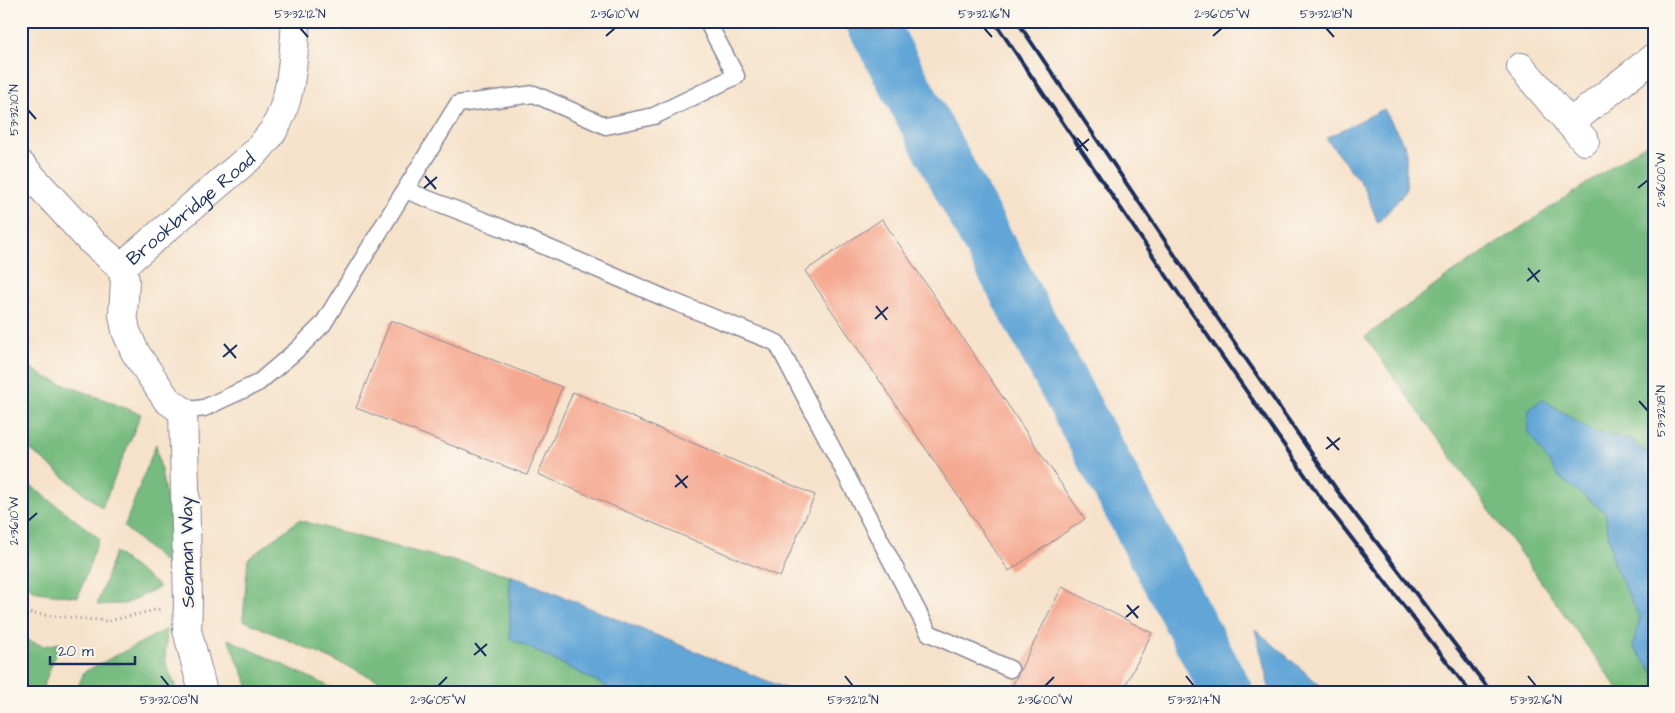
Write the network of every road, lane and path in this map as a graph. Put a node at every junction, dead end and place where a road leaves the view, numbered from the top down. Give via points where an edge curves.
1 (296, 21) edge
2 (708, 21) edge
3 (1654, 58) edge
4 (1521, 67) dead end
5 (21, 165) edge
6 (405, 190) junction
7 (121, 267) junction
8 (183, 410) junction
9 (188, 602) junction
10 (21, 609) edge
11 (1010, 670) dead end
12 (203, 692) edge

1 - 7 street, Brookbridge Road via 290,80 274,130 256,152
2 - 6 lane via 736,76 654,116 606,126 534,94 458,104
3 - 4 street via 1578,132
5 - 7 street via 89,239
6 - 8 lane via 323,324 298,349 258,383 204,408
6 - 11 lane via 777,343 929,633
7 - 8 street, Brookbridge Road via 123,315 135,352 167,400
8 - 9 street, Seaman Way
9 - 10 path via 108,621 32,614
9 - 12 street, Seaman Way via 187,630

